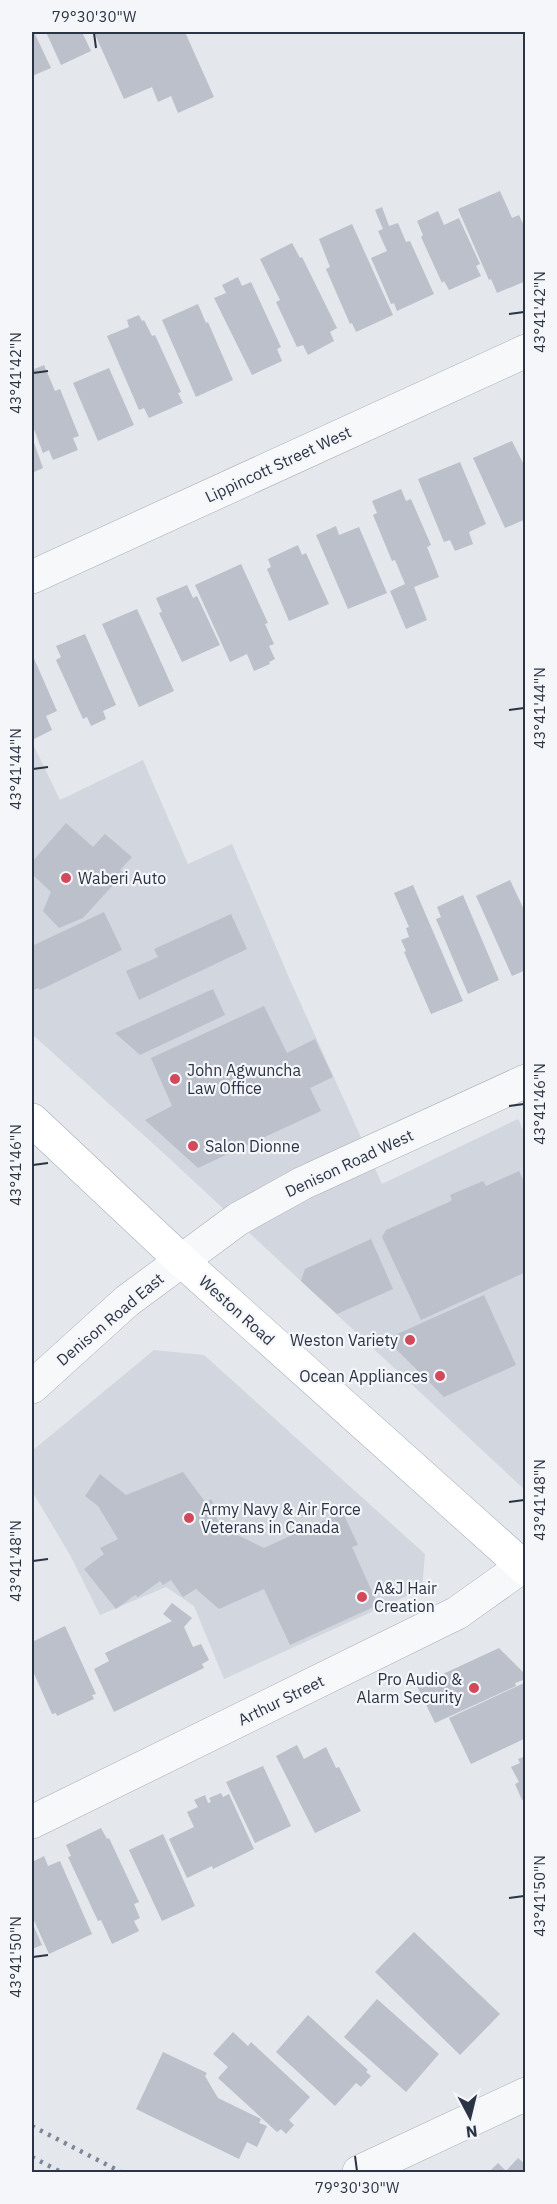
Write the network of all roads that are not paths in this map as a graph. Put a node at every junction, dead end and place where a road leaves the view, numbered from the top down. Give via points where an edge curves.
1 (525, 351) edge
2 (32, 578) edge
3 (525, 1081) edge
4 (32, 1120) edge
5 (182, 1261) junction
6 (34, 1380) edge
7 (524, 1568) edge
8 (32, 1822) edge
9 (525, 2094) edge
10 (359, 2172) edge

1 - 2 street, Lippincott Street West
3 - 5 street, Denison Road West via 303,1183 238,1219
4 - 5 main road, Weston Road
5 - 6 street, Denison Road East via 127,1301
5 - 7 main road, Weston Road
7 - 8 street, Arthur Street via 457,1613
9 - 10 street

